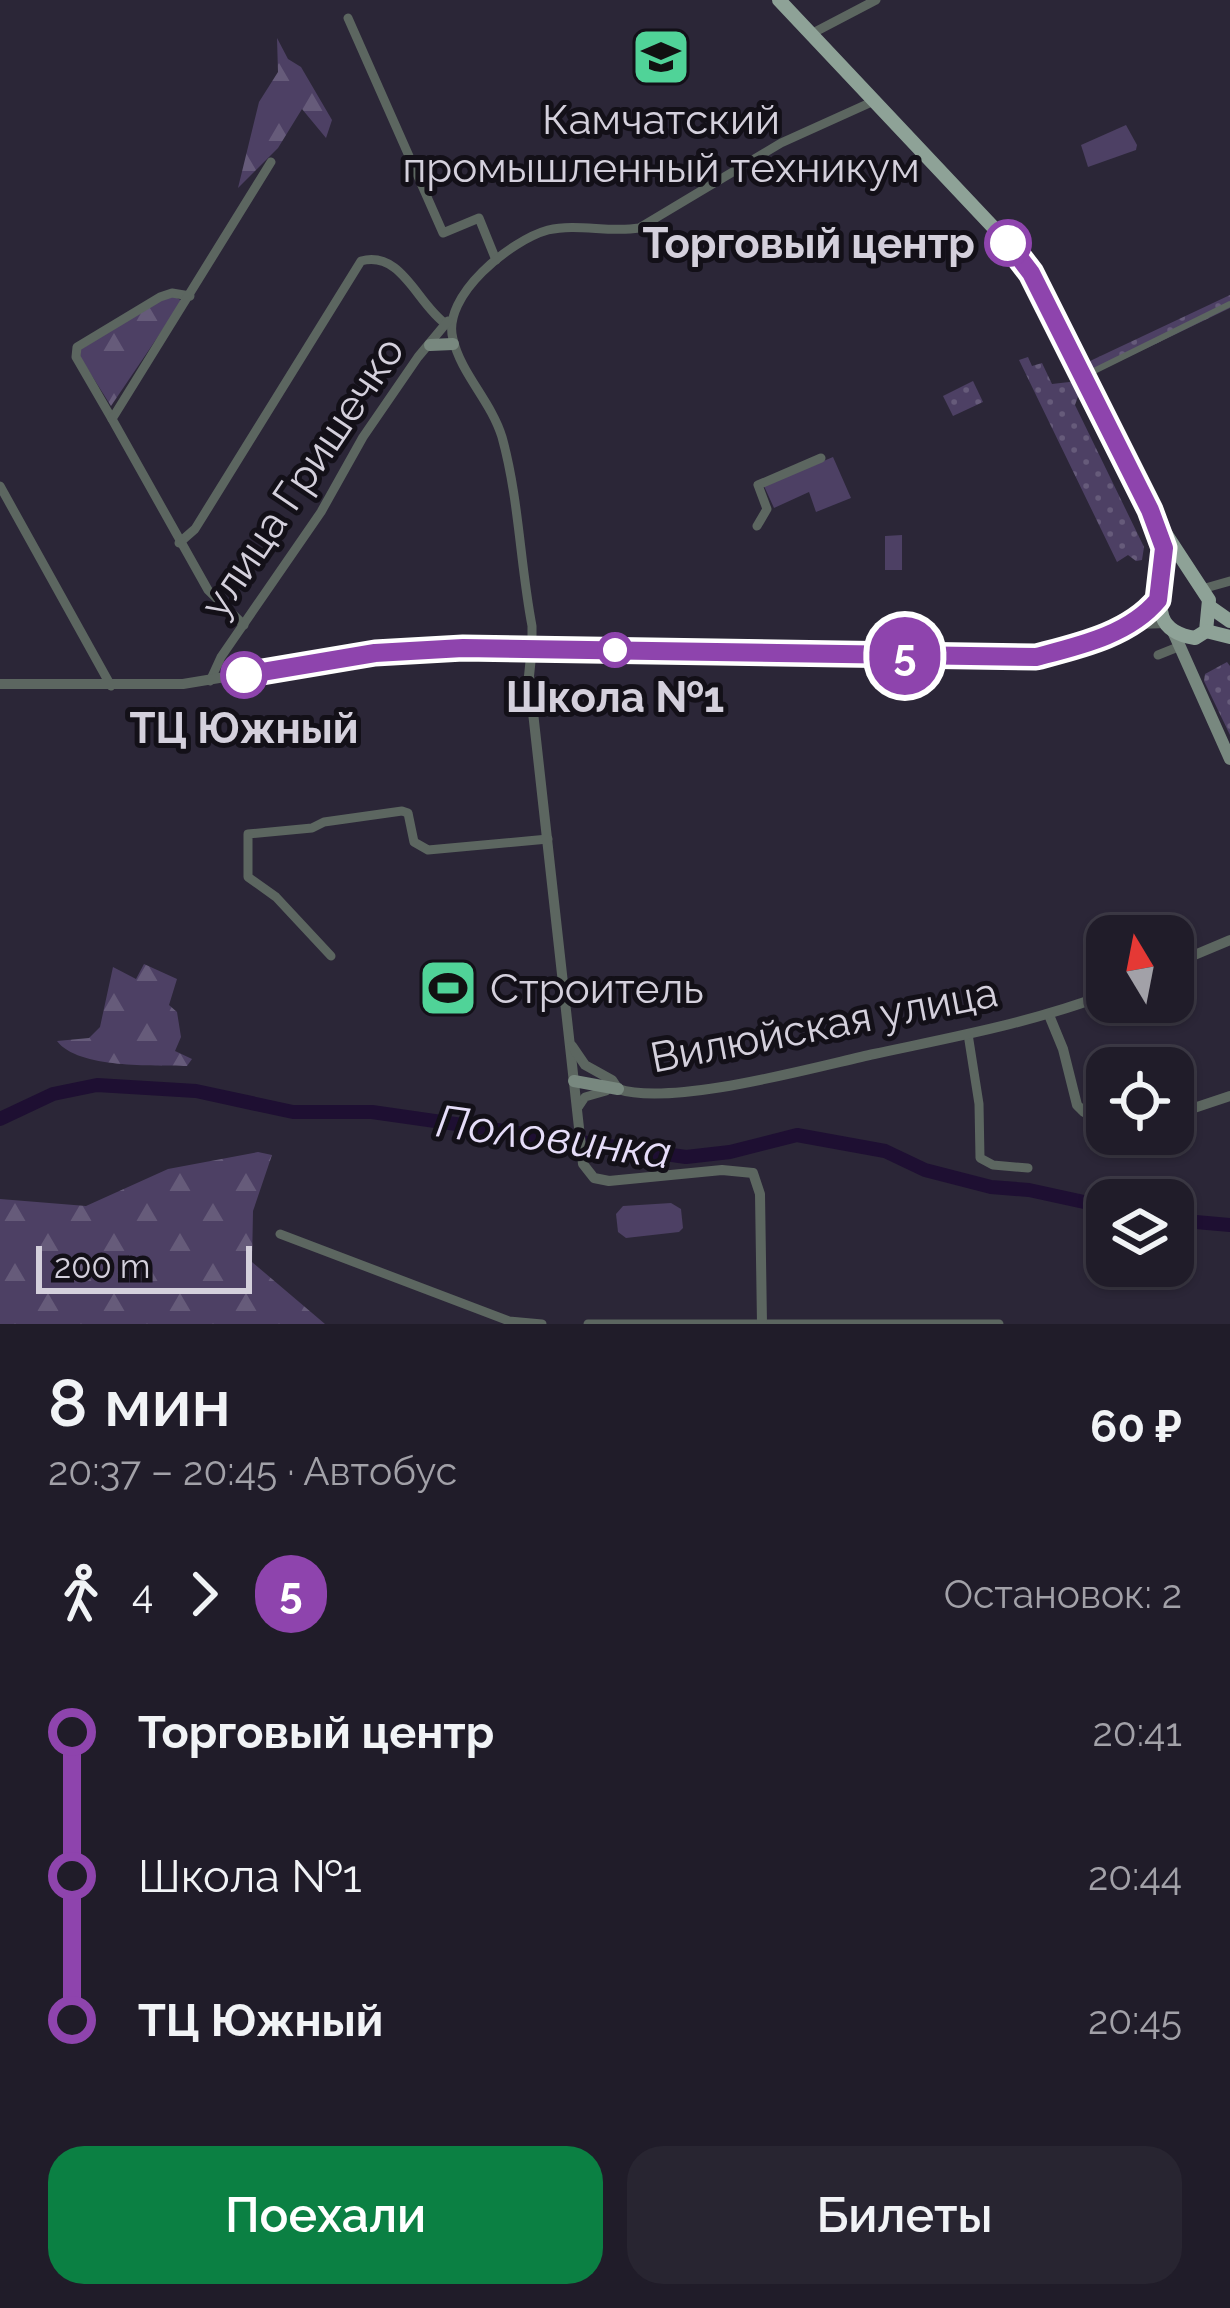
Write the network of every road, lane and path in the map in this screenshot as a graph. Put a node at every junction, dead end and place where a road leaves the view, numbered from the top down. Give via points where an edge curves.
1 (778, 0) edge
2 (876, 0) edge
3 (348, 18) dead end
4 (811, 34) junction
5 (874, 101) junction
6 (271, 162) dead end
7 (496, 260) junction
8 (190, 296) junction
9 (1230, 304) edge
10 (454, 312) junction
11 (446, 324) junction
12 (453, 344) junction
13 (430, 345) junction
14 (1094, 371) dead end
15 (112, 419) junction
16 (821, 458) dead end
17 (0, 486) edge
18 (1150, 510) junction
19 (0, 521) edge
20 (18, 521) junction
21 (757, 526) dead end
22 (179, 543) junction
23 (1228, 583) edge
24 (1159, 594) junction
25 (1204, 595) junction
26 (1230, 621) edge
27 (244, 625) junction
28 (1169, 626) junction
29 (1120, 629) junction
30 (1201, 634) junction
31 (1230, 637) edge
32 (532, 647) junction
33 (1178, 647) junction
34 (1157, 655) dead end
35 (210, 681) junction
36 (1197, 682) junction
37 (0, 684) edge
38 (111, 686) junction
39 (1230, 759) edge
40 (549, 842) junction
41 (1230, 940) edge
42 (1194, 955) edge
43 (331, 956) dead end
44 (1086, 1002) edge
45 (1049, 1015) junction
46 (968, 1034) junction
47 (570, 1044) junction
48 (574, 1081) junction
49 (618, 1089) junction
50 (1230, 1096) edge
51 (1194, 1108) edge
52 (578, 1111) junction
53 (1086, 1112) edge
54 (1028, 1168) dead end
55 (280, 1234) dead end
56 (762, 1323) edge
57 (542, 1324) edge
58 (588, 1324) edge
59 (999, 1324) edge

1 - 4 main road
2 - 4 street
3 - 7 street via 442,232 478,218
4 - 5 main road
5 - 7 street via 782,143 639,228 551,229
5 - 18 main road via 1031,273
6 - 8 street
7 - 10 street, улица Гришечко
8 - 15 street
8 - 15 street via 160,297 77,347
9 - 14 street
10 - 11 street, улица Гришечко
10 - 12 street
11 - 13 street, улица Гришечко
11 - 22 street via 390,262 361,262
12 - 13 main road
12 - 32 street via 494,411 503,442
13 - 27 street, улица Гришечко
15 - 22 street
16 - 21 street via 758,484 767,509
17 - 20 street
18 - 24 main road via 1164,548
18 - 25 main road
19 - 20 street
20 - 38 street
22 - 27 street via 208,590
23 - 25 street
24 - 25 main road via 1175,581
24 - 28 main road
24 - 29 street via 1146,614
25 - 26 main road
25 - 30 main road
27 - 35 street, улица Гришечко
28 - 29 street
28 - 30 main road
28 - 33 main road
29 - 32 street via 1036,657
30 - 31 main road
30 - 36 main road via 1191,659
32 - 35 street via 375,653
32 - 40 street
33 - 34 street
33 - 36 main road
35 - 38 street
36 - 39 main road
37 - 38 street
40 - 43 street via 428,850 414,842 402,811 248,834 248,877
40 - 47 street
41 - 42 street
44 - 45 street, Вилюйская улица
45 - 46 street, Вилюйская улица
45 - 53 street
46 - 49 street, Вилюйская улица via 680,1092
46 - 54 street via 980,1158
47 - 48 street
47 - 49 street, Вилюйская улица
48 - 49 main road
48 - 52 street
49 - 52 street via 584,1097
50 - 51 street
52 - 56 street via 587,1173 610,1181 722,1170 757,1176
55 - 57 street via 509,1321
56 - 58 street
56 - 59 street

